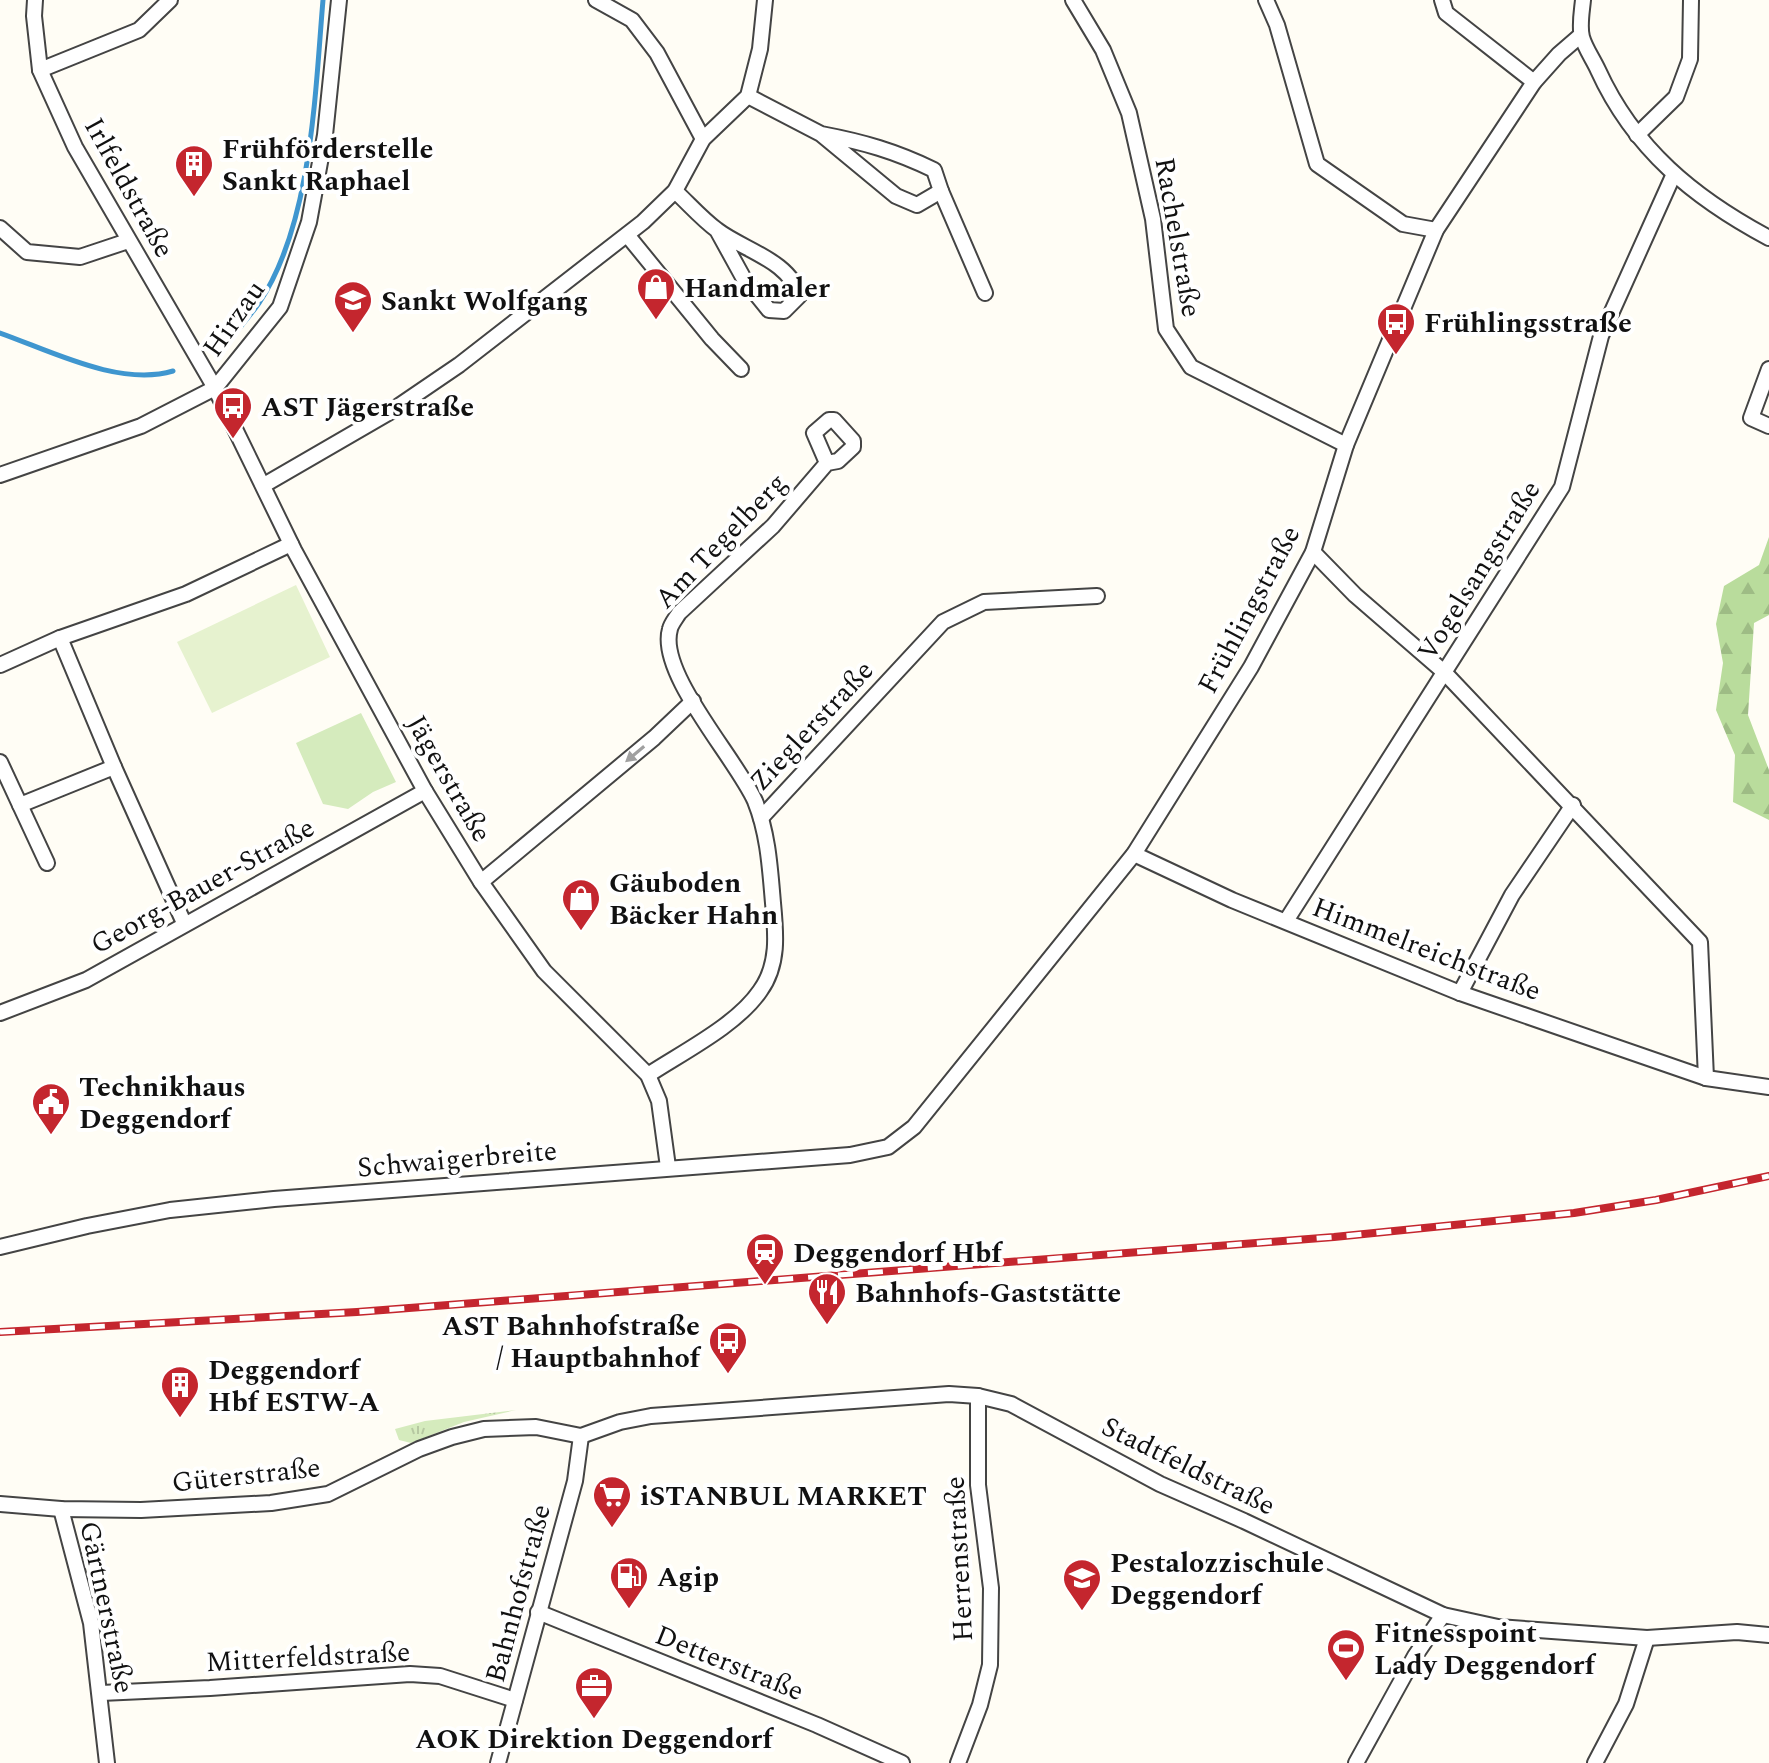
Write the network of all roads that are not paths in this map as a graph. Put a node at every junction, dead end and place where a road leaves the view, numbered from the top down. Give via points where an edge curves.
1 (35, 0) edge
2 (170, 0) edge
3 (339, 0) edge
4 (596, 0) edge
5 (765, 0) edge
6 (1073, 0) edge
7 (1266, 0) edge
8 (1442, 0) edge
9 (1583, 0) edge
10 (1691, 0) edge
11 (1581, 35) junction
12 (40, 70) junction
13 (1534, 82) junction
14 (748, 96) junction
15 (821, 134) junction
16 (1637, 135) junction
17 (703, 139) junction
18 (1673, 176) junction
19 (675, 191) junction
20 (941, 191) junction
21 (0, 228) edge
22 (717, 230) junction
23 (1436, 230) junction
24 (628, 236) junction
25 (1769, 238) edge
26 (128, 241) junction
27 (985, 293) dead end
28 (741, 369) dead end
29 (1769, 369) edge
30 (215, 388) junction
31 (1769, 426) edge
32 (1346, 445) junction
33 (827, 463) dead end
34 (0, 475) edge
35 (264, 485) junction
36 (291, 544) junction
37 (1313, 552) junction
38 (1097, 596) dead end
39 (60, 638) junction
40 (0, 665) edge
41 (1444, 672) junction
42 (693, 701) junction
43 (0, 762) edge
44 (114, 767) junction
45 (425, 791) junction
46 (20, 805) junction
47 (1573, 805) junction
48 (761, 818) junction
49 (1134, 854) junction
50 (47, 863) dead end
51 (481, 882) junction
52 (1286, 921) junction
53 (184, 923) junction
54 (1460, 993) junction
55 (0, 1013) edge
56 (648, 1075) junction
57 (1706, 1078) junction
58 (1769, 1087) edge
59 (914, 1127) joint
60 (668, 1167) junction
61 (0, 1247) edge
62 (978, 1396) junction
63 (581, 1436) junction
64 (0, 1504) edge
65 (61, 1509) junction
66 (538, 1612) junction
67 (1443, 1615) junction
68 (1769, 1635) edge
69 (1647, 1638) junction
70 (101, 1693) junction
71 (515, 1700) junction
72 (107, 1763) edge
73 (498, 1763) edge
74 (902, 1763) edge
75 (958, 1763) edge
76 (1356, 1763) edge
77 (1595, 1763) edge

1 - 12 street, Irlfeldstraße
2 - 12 street via 139,30
3 - 30 street, Hirzau via 325,135 309,222 280,307
4 - 17 street via 632,20 657,53
5 - 14 street
6 - 32 street, Rachelstraße via 1103,50 1129,113 1153,219 1166,329 1191,367
7 - 23 street via 1317,164 1403,224
8 - 13 street via 1446,13
9 - 11 street
10 - 16 street via 1690,59 1676,97
11 - 13 street, Frühlingstraße
11 - 16 street via 1612,101
12 - 26 street, Irlfeldstraße via 75,147
13 - 23 street, Frühlingstraße
14 - 15 street
14 - 17 street
15 - 20 street via 868,142 905,156 934,170
15 - 20 street via 896,196 917,205
16 - 18 street
17 - 19 street
18 - 25 street
18 - 41 street, Vogelsangstraße via 1601,336 1562,487
19 - 22 street
19 - 24 street
20 - 27 street
21 - 26 street via 27,252 80,257
22 - 22 street via 765,258 796,283 799,296 784,311 769,310 744,279
23 - 32 street, Frühlingstraße
24 - 28 street
24 - 35 street via 459,365
26 - 30 street, Irlfeldstraße
29 - 31 street via 1751,418
30 - 34 street, Hirzau via 141,426
30 - 35 street, Jägerstraße
32 - 37 street, Frühlingstraße
33 - 42 street, Am Tegelberg via 773,526 674,621 669,630 673,666
35 - 36 street, Jägerstraße
36 - 39 street via 186,594
36 - 45 street, Jägerstraße
37 - 41 street
37 - 49 street, Frühlingstraße via 1251,667
38 - 48 street, Zieglerstraße via 984,602 943,622
39 - 40 street
39 - 44 street
41 - 47 street
41 - 52 street, Vogelsangstraße
42 - 48 street, Am Tegelberg
42 -> 51 street
43 - 46 street
44 - 46 street
44 - 53 street
45 - 51 street, Jägerstraße
45 - 53 street, Georg-Bauer-Straße
46 - 50 street
47 - 54 street via 1512,895
47 - 57 street via 1700,942
48 - 56 street, Zieglerstraße via 777,937 772,973 748,1006
49 - 52 street, Himmelreichstraße
49 - 59 street, Frühlingstraße
51 - 56 street, Jägerstraße via 544,971
52 - 54 street, Himmelreichstraße
53 - 55 street, Georg-Bauer-Straße via 86,980
54 - 57 street, Himmelreichstraße
56 - 60 street, Jägerstraße via 659,1101
57 - 58 street, Himmelreichstraße
59 - 60 street, Schwaigerbreite via 888,1147 850,1155
60 - 61 street, Schwaigerbreite via 170,1210
62 - 63 street, Stadtfeldstraße via 651,1416
62 - 67 street, Stadtfeldstraße via 1011,1404 1160,1484
62 - 75 street, Herrenstraße via 978,1485 991,1588 990,1665
63 - 65 street, Güterstraße via 536,1427 484,1429 419,1449 328,1494 271,1503
63 - 66 street, Bahnhofstraße via 575,1481
64 - 65 street, Güterstraße
65 - 70 street, Gärtnerstraße via 91,1623
66 - 71 street, Bahnhofstraße
66 - 74 street, Detterstraße
67 - 69 street, Stadtfeldstraße via 1498,1627
67 - 76 street
68 - 69 street, Stadtfeldstraße
69 - 77 street via 1626,1704
70 - 71 street, Mitterfeldstraße via 410,1674 440,1676
70 - 72 street, Gärtnerstraße
71 - 73 street, Bahnhofstraße

